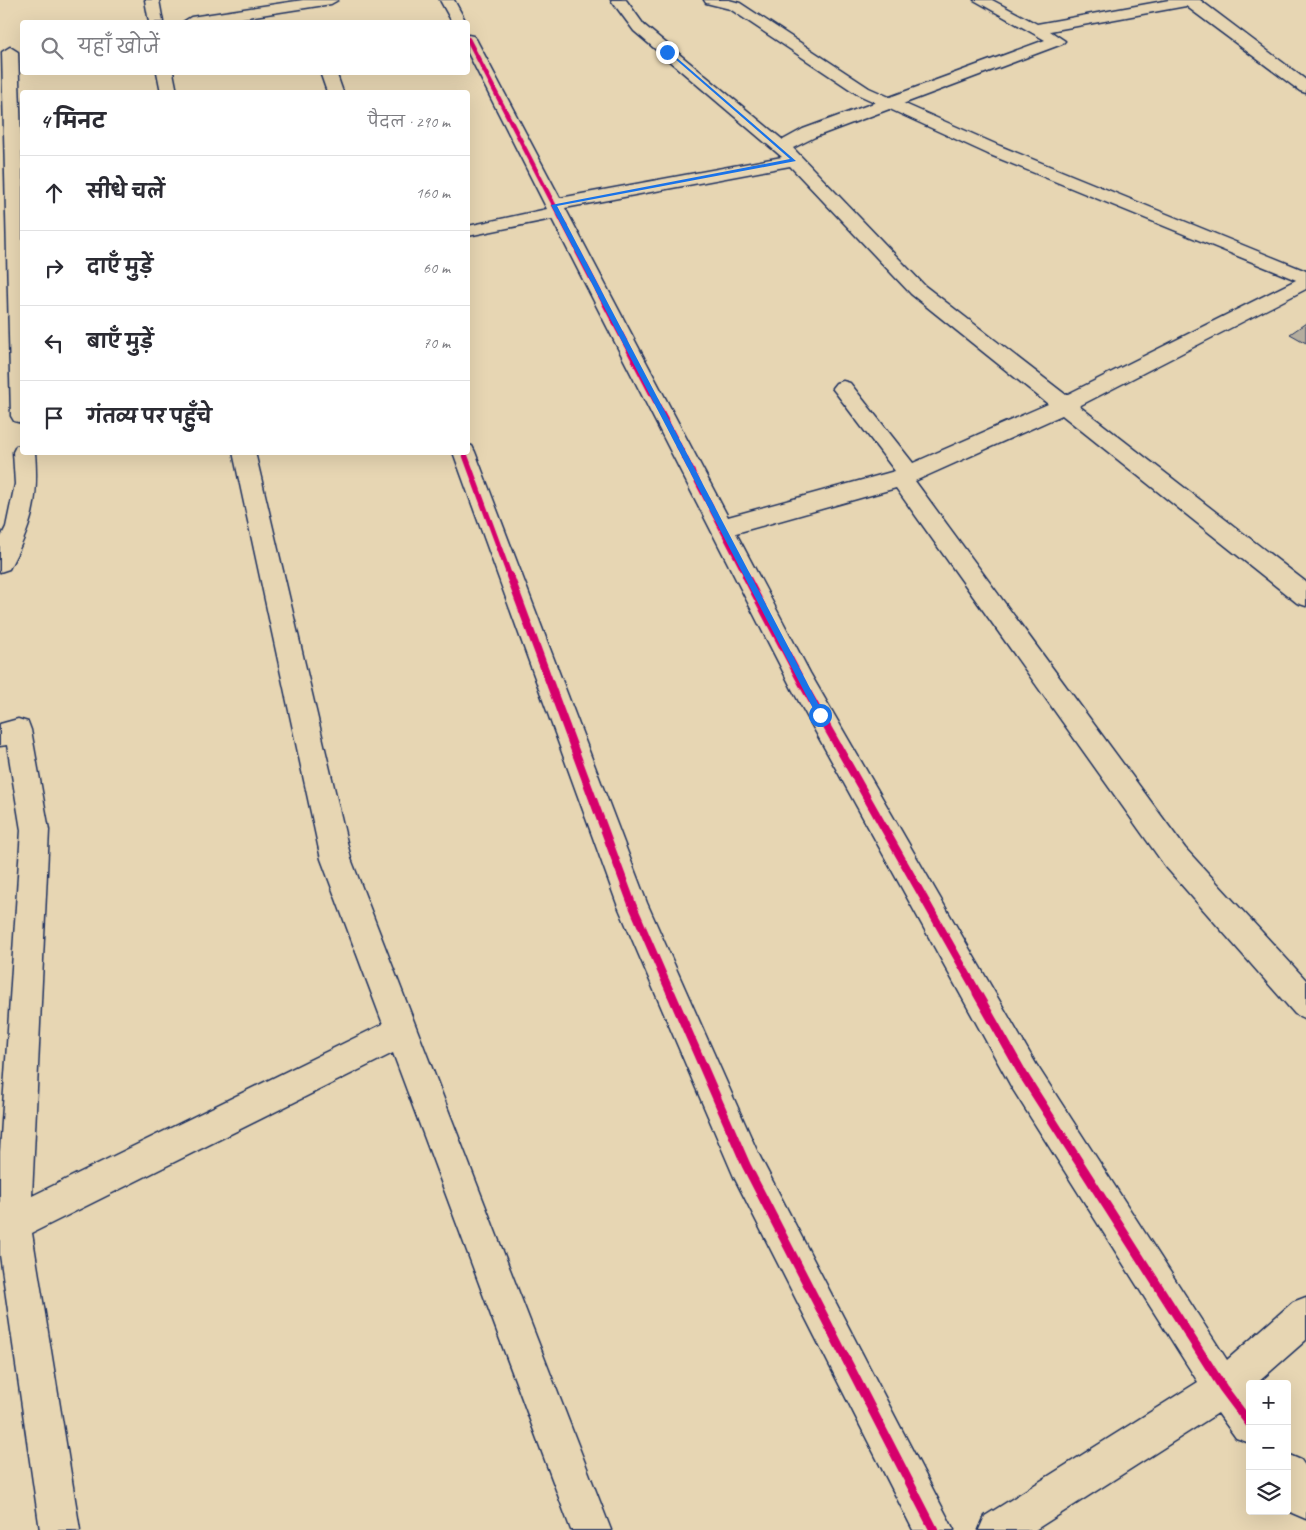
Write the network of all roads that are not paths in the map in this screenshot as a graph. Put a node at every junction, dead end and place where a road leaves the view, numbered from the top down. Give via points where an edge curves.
1 (152, 0) edge
2 (330, 0) edge
3 (447, 0) edge
4 (618, 0) edge
5 (711, 0) edge
6 (981, 0) edge
7 (1190, 0) edge
8 (304, 2) edge
9 (156, 20) edge
10 (202, 20) edge
11 (311, 20) edge
12 (458, 20) edge
13 (1035, 29) junction
14 (470, 43) edge
15 (11, 51) edge
16 (166, 75) edge
17 (329, 75) edge
18 (1306, 88) edge
19 (169, 90) edge
20 (334, 90) edge
21 (889, 103) junction
22 (788, 154) junction
23 (556, 208) junction
24 (470, 230) edge
25 (1306, 280) edge
26 (14, 334) edge
27 (843, 388) dead end
28 (20, 396) edge
29 (1064, 405) junction
30 (24, 455) edge
31 (245, 455) edge
32 (465, 455) edge
33 (905, 476) junction
34 (722, 528) junction
35 (0, 563) edge
36 (1306, 596) edge
37 (0, 735) edge
38 (1306, 1003) edge
39 (401, 1032) junction
40 (7, 1227) edge
41 (1306, 1315) edge
42 (1223, 1388) junction
43 (1246, 1419) edge
44 (1291, 1479) edge
45 (1306, 1499) edge
46 (60, 1530) edge
47 (591, 1530) edge
48 (934, 1530) edge
49 (999, 1530) edge

1 - 9 street
2 - 8 street
3 - 12 street
4 - 22 street via 639,28
5 - 21 street via 735,6 863,91
6 - 13 street
7 - 13 street
7 - 18 street
8 - 10 street
8 - 11 street
13 - 21 street via 1057,41
14 - 23 street
15 - 26 street
16 - 19 street
17 - 20 street
21 - 22 street via 809,133
21 - 25 street
22 - 23 street
22 - 29 street via 918,290
23 - 24 street
23 - 34 street
25 - 29 street
26 - 28 street
27 - 33 street
29 - 33 street
29 - 36 street
30 - 35 street via 26,484 18,527
31 - 39 street via 336,859
32 - 48 street via 632,904 746,1165
33 - 34 street
33 - 38 street via 1175,857
34 - 42 street via 801,681 1024,1076
37 - 40 street via 18,730 35,830
39 - 40 street
39 - 47 street
40 - 46 street
41 - 42 street
42 - 43 street
42 - 49 street
44 - 45 street

